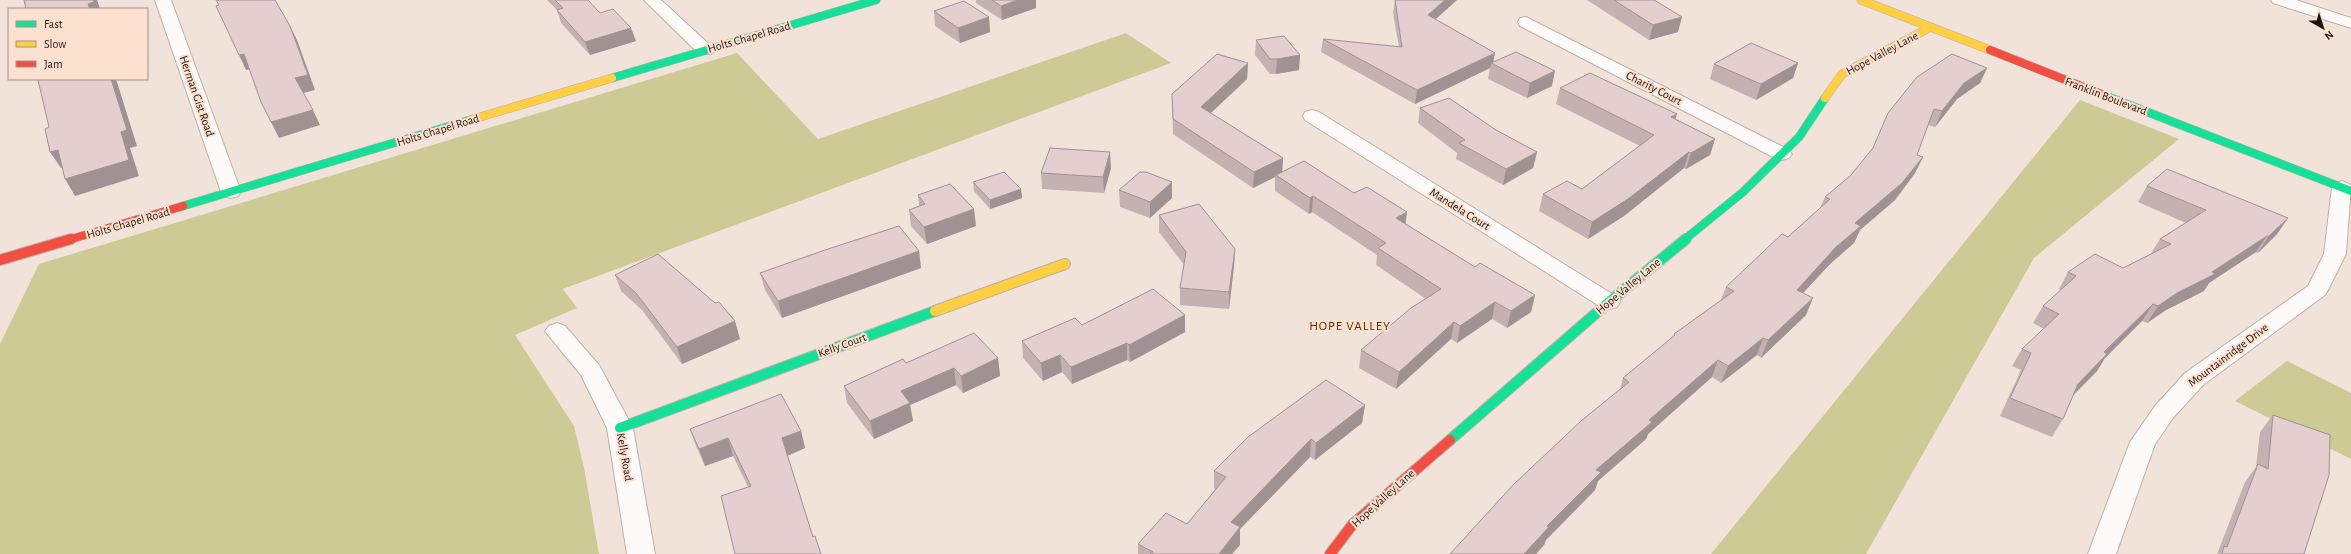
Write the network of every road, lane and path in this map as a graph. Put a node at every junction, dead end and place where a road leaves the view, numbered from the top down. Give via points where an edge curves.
1 (163, 0) edge
2 (652, 0) edge
3 (876, 0) edge
4 (1861, 0) edge
5 (2279, 0) edge
6 (1526, 22) dead end
7 (2351, 23) edge
8 (1929, 28) junction
9 (705, 50) junction
10 (1312, 116) dead end
11 (1782, 154) junction
12 (2347, 189) edge
13 (231, 192) junction
14 (0, 260) edge
15 (1065, 264) dead end
16 (1609, 302) junction
17 (557, 331) dead end
18 (620, 428) junction
19 (641, 554) edge
20 (1330, 554) edge
21 (2102, 554) edge

1 - 13 street, Herman Gist Road
2 - 9 street
3 - 9 street, Holts Chapel Road
4 - 8 street, Franklin Boulevard
5 - 7 street
6 - 11 street, Charity Court
8 - 11 street, Hope Valley Lane via 1842,74 1799,137
8 - 12 street, Franklin Boulevard
9 - 13 street, Holts Chapel Road
10 - 16 street, Mandela Court
11 - 16 street, Hope Valley Lane via 1743,192
12 - 21 street, Mountainridge Drive via 2335,254 2317,290 2194,379 2164,412 2143,442
13 - 14 street, Holts Chapel Road
15 - 18 street, Kelly Court
16 - 20 street, Hope Valley Lane via 1353,524
17 - 18 street, Kelly Road via 591,371
18 - 19 street, Kelly Road

